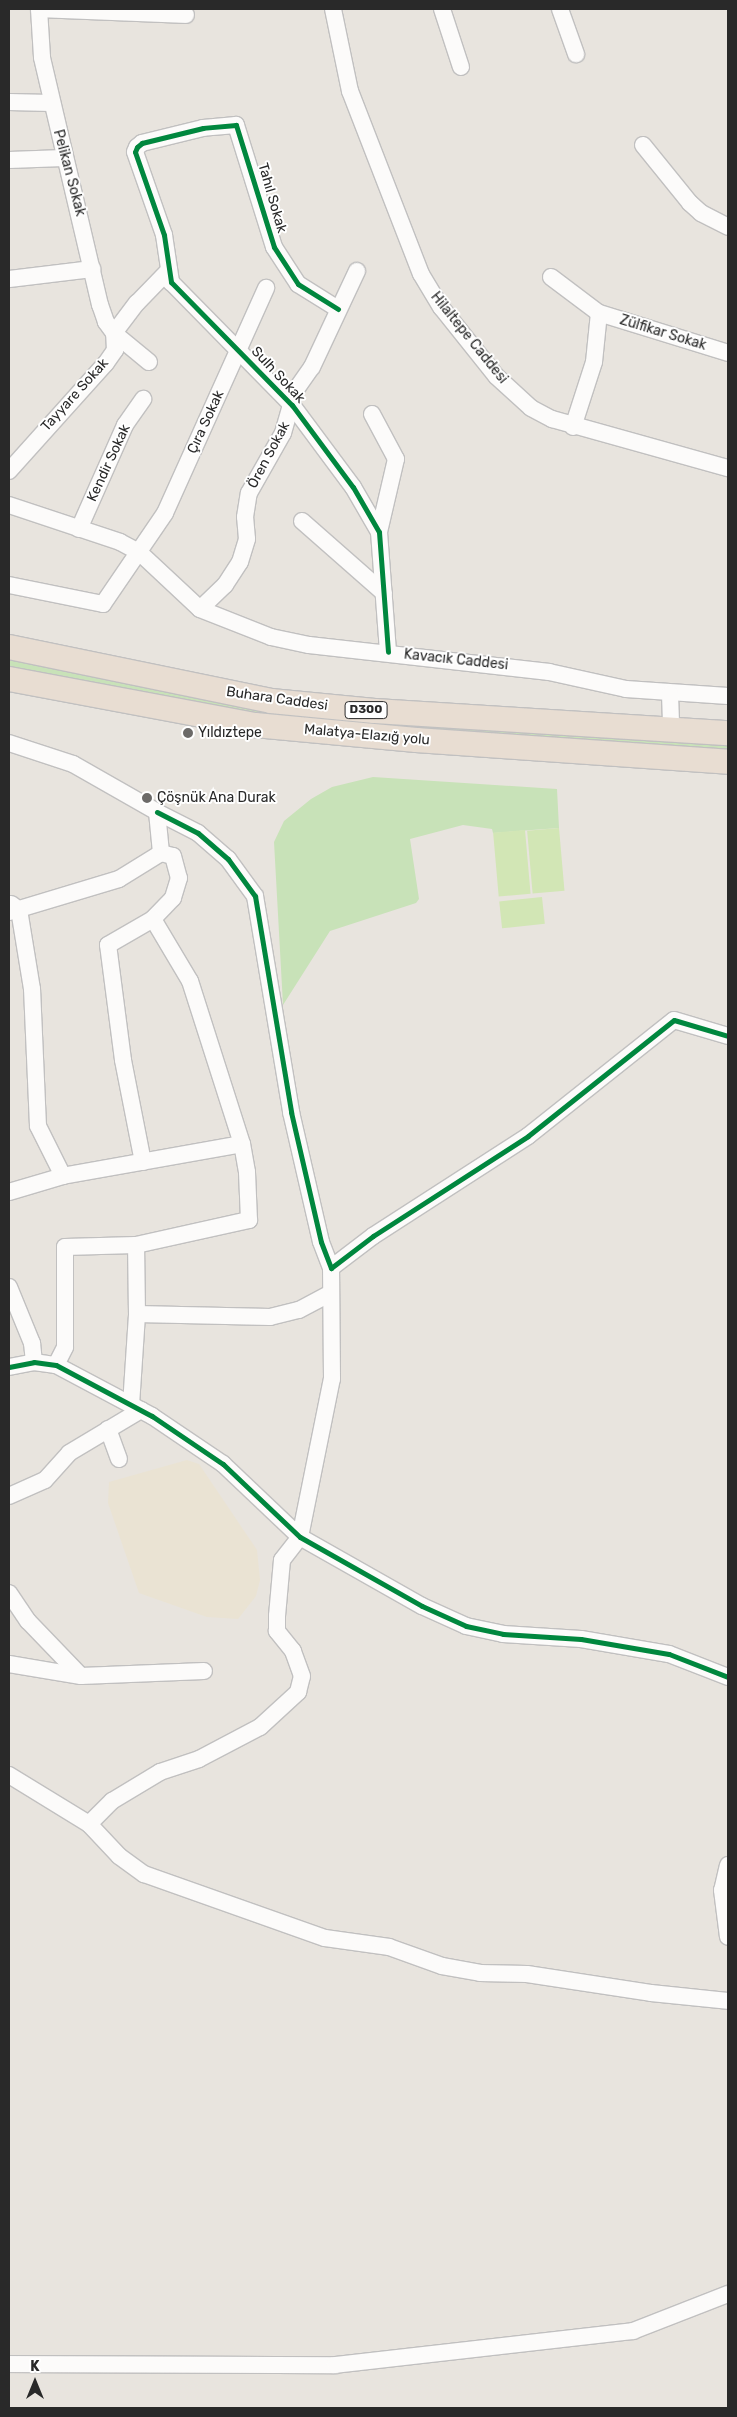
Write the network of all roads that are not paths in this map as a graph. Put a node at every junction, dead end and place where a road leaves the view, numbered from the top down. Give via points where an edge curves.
1 (39, 9) edge
2 (333, 9) edge
3 (442, 9) edge
4 (560, 9) edge
5 (186, 15) dead end
6 (576, 54) dead end
7 (461, 67) dead end
8 (9, 102) edge
9 (52, 103) junction
10 (643, 145) dead end
11 (135, 152) joint
12 (64, 158) junction
13 (9, 160) edge
14 (728, 227) edge
15 (92, 269) junction
16 (169, 270) junction
17 (357, 271) dead end
18 (552, 277) dead end
19 (9, 279) edge
20 (266, 288) dead end
21 (338, 309) junction
22 (598, 313) junction
23 (114, 333) junction
24 (239, 350) junction
25 (728, 352) edge
26 (149, 362) dead end
27 (143, 399) dead end
28 (292, 405) junction
29 (372, 414) dead end
30 (573, 427) junction
31 (728, 468) edge
32 (9, 471) edge
33 (9, 506) edge
34 (302, 521) dead end
35 (79, 530) junction
36 (379, 532) junction
37 (139, 552) junction
38 (9, 585) edge
39 (384, 593) junction
40 (200, 609) junction
41 (9, 647) edge
42 (388, 652) junction
43 (9, 679) edge
44 (670, 694) junction
45 (728, 696) edge
46 (671, 730) junction
47 (728, 733) edge
48 (9, 743) edge
49 (728, 762) edge
50 (157, 812) junction
51 (161, 853) junction
52 (12, 908) edge
53 (153, 919) junction
54 (728, 1036) edge
55 (242, 1144) junction
56 (143, 1162) junction
57 (63, 1176) junction
58 (9, 1192) edge
59 (136, 1245) junction
60 (331, 1268) junction
61 (9, 1287) edge
62 (331, 1293) junction
63 (137, 1314) junction
64 (34, 1362) junction
65 (56, 1365) junction
66 (9, 1366) edge
67 (136, 1407) junction
68 (108, 1429) junction
69 (119, 1459) dead end
70 (9, 1496) edge
71 (300, 1537) junction
72 (9, 1593) edge
73 (9, 1664) edge
74 (204, 1671) dead end
75 (81, 1676) junction
76 (728, 1677) edge
77 (9, 1775) edge
78 (90, 1824) junction
79 (728, 1866) edge
80 (728, 1937) edge
81 (728, 2001) edge
82 (728, 2294) edge
83 (9, 2364) edge

1 - 5 street
1 - 9 street, Pelikan Sokak via 42,57
2 - 30 street, Hilaltepe Caddesi via 350,91 429,291 496,376 531,408
3 - 7 street
4 - 6 street
8 - 9 street
9 - 12 street, Pelikan Sokak
10 - 14 street via 690,203 701,213
11 - 16 street, Sulh Sokak via 164,235
11 - 21 street, Tahıl Sokak via 142,143 203,128 236,125 274,246 298,284
12 - 13 street
12 - 15 street, Pelikan Sokak
15 - 19 street
15 - 23 street, Pelikan Sokak via 106,322
16 - 23 street, Tayyare Sokak
16 - 24 street, Sulh Sokak via 171,282
17 - 21 street, Ören Sokak
18 - 22 street, Zülfikar Sokak
20 - 24 street, Çıra Sokak
21 - 28 street, Ören Sokak via 312,367 294,391
22 - 25 street, Zülfikar Sokak
22 - 30 street, Zülfikar Sokak via 594,362
23 - 26 street
23 - 32 street, Tayyare Sokak via 115,350 106,363
24 - 28 street, Sulh Sokak
24 - 37 street, Çıra Sokak via 165,513
27 - 35 street, Kendir Sokak via 125,425
28 - 36 street, Sulh Sokak via 353,487
28 - 40 street, Ören Sokak via 283,433 249,493 245,517 247,539 240,562 230,579
29 - 36 street via 396,459
30 - 31 street, Hilaltepe Caddesi
33 - 35 street, Kavacık Caddesi
34 - 39 street
35 - 37 street, Kavacık Caddesi via 102,534
36 - 39 street, Sulh Sokak
37 - 38 street, Çıra Sokak via 103,604
37 - 40 street, Kavacık Caddesi
39 - 42 street, Sulh Sokak
40 - 42 street, Kavacık Caddesi via 271,637 309,645
41 - 46 highway, Buhara Caddesi / D300 via 271,701
42 - 44 street, Kavacık Caddesi via 549,672 607,686
43 - 49 highway, Malatya-Elazığ yolu / D300 via 198,716 256,724 416,740
44 - 45 street, Kavacık Caddesi
44 - 46 street
46 - 47 highway, Buhara Caddesi / D300
48 - 50 street via 73,764
50 - 51 street
50 - 60 street via 198,833 228,859 255,896 291,1112 321,1242
51 - 52 street via 119,879
51 - 53 street via 173,856 179,878 173,898
52 - 57 street via 32,989 38,1126
53 - 55 street via 190,981
53 - 56 street via 108,945 123,1060
54 - 60 street via 674,1020 528,1136 372,1236
55 - 56 street
55 - 59 street via 248,1172 249,1220
56 - 57 street
57 - 58 street
59 - 63 street
59 - 65 street via 65,1247 66,1347
60 - 62 street
61 - 64 street via 32,1343
62 - 63 street via 299,1310 270,1317
62 - 71 street via 332,1379
63 - 67 street
64 - 65 street
64 - 66 street
65 - 67 street
67 - 68 street
67 - 71 street via 223,1464
68 - 69 street
68 - 70 street via 69,1453 45,1480
71 - 76 street via 422,1606 466,1626 503,1634 581,1639 670,1654
71 - 78 street via 282,1560 277,1616 277,1631 293,1651 302,1676 298,1692 260,1727 199,1760 160,1772 112,1801
72 - 75 street via 28,1621
73 - 75 street
74 - 75 street
77 - 78 street
78 - 81 street via 119,1856 144,1874 326,1938 389,1947 442,1966 480,1972 527,1974
79 - 80 street via 722,1890
82 - 83 street via 633,2331 334,2365

